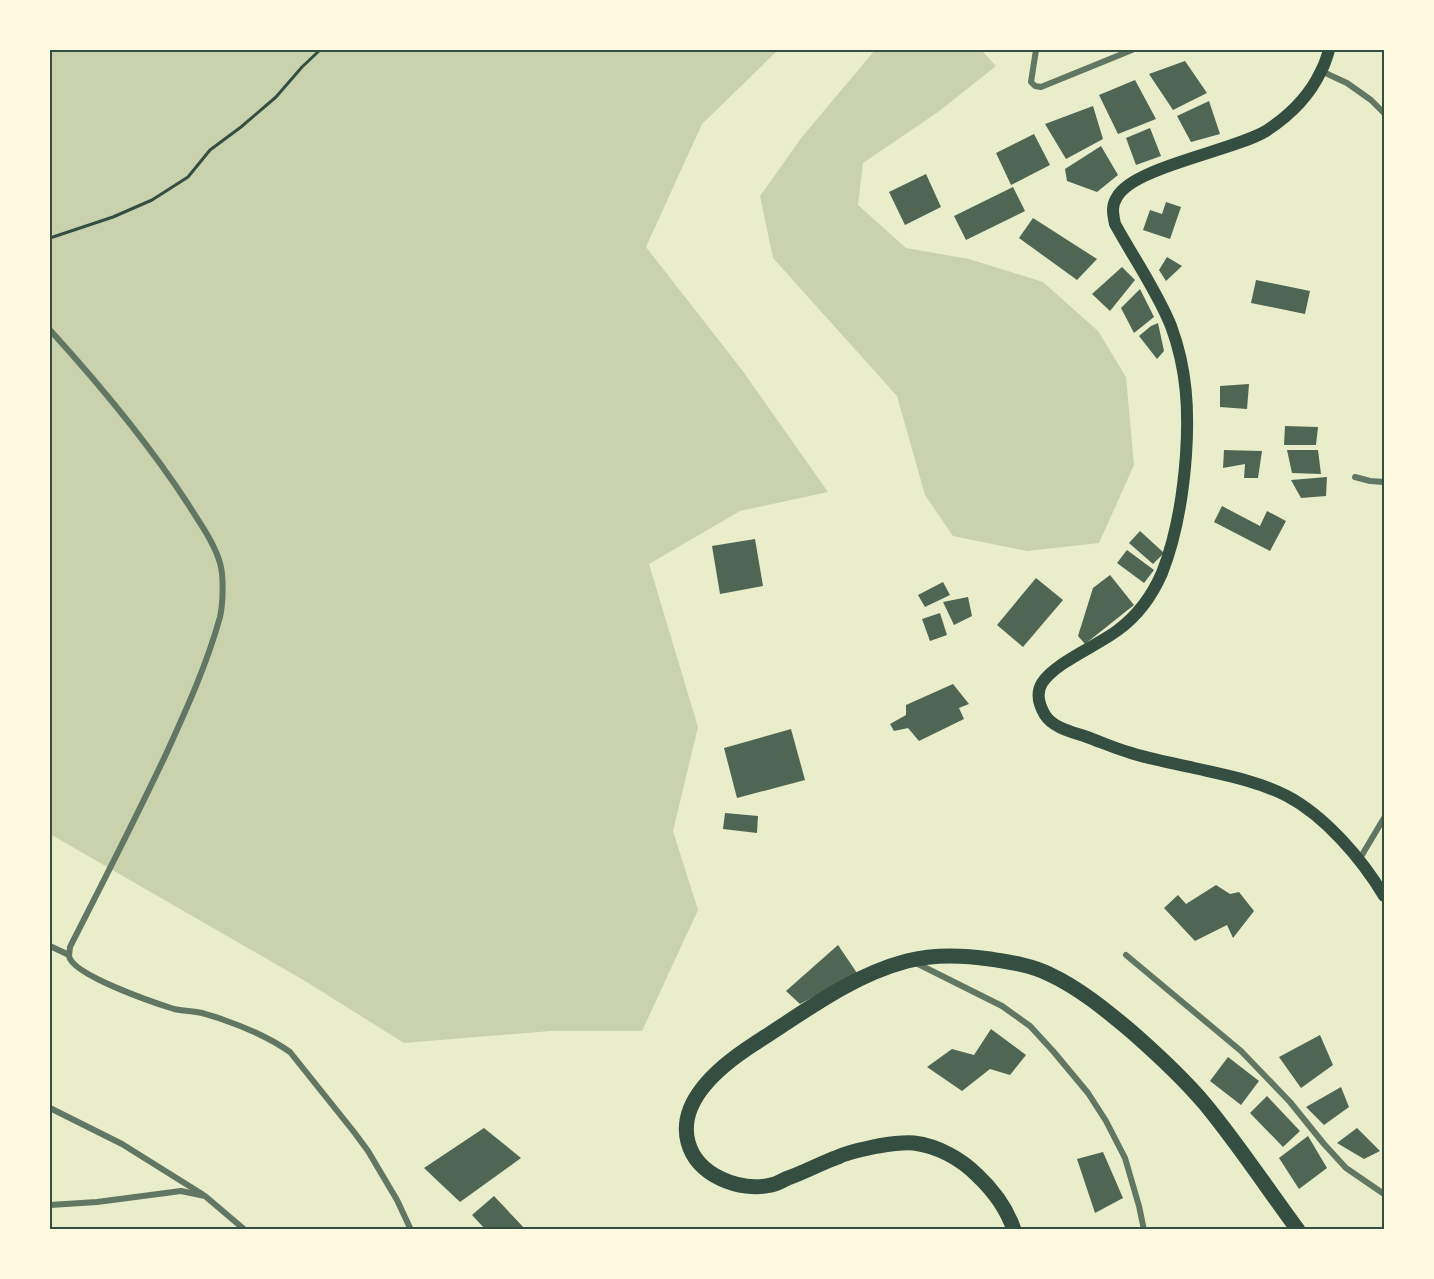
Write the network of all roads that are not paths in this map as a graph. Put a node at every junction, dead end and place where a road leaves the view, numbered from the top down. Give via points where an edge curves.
1 (1036, 50) edge
2 (1132, 50) edge
3 (1329, 50) edge
4 (1321, 71) junction
5 (1384, 113) edge
6 (50, 330) edge
7 (1355, 477) dead end
8 (1384, 482) edge
9 (1384, 818) edge
10 (1359, 860) junction
11 (1384, 896) edge
12 (50, 946) edge
13 (69, 955) junction
14 (1126, 956) dead end
15 (910, 960) junction
16 (50, 1108) edge
17 (1384, 1194) edge
18 (205, 1196) junction
19 (50, 1205) edge
20 (245, 1230) edge
21 (411, 1230) edge
22 (1014, 1230) edge
23 (1144, 1230) edge
24 (1298, 1230) edge

1 - 2 street via 1031,82 1041,87
3 - 4 main road
4 - 5 street via 1362,93
4 - 10 main road via 1307,95 1265,131 1146,175 1117,196 1112,210 1116,224 1162,305 1182,364 1188,421 1182,502 1151,595 1117,631 1056,670 1042,683 1038,695 1050,722 1077,734 1130,753 1244,780 1288,797 1333,831
6 - 13 street via 150,447 207,535 221,564 223,588 221,614 190,701
7 - 8 street
9 - 10 street
10 - 11 main road
12 - 13 street
13 - 21 street via 83,971 105,983 176,1010 225,1020 290,1052 368,1151
14 - 17 street via 1240,1051 1346,1168
15 - 22 highway via 860,978 736,1056 692,1103 686,1125 688,1143 710,1173 732,1184 755,1186 772,1185 867,1148 915,1143 944,1151 968,1166 1010,1216
15 - 23 street via 1002,1006 1030,1026 1053,1051 1088,1093 1125,1158
15 - 24 highway via 950,955 1018,964 1046,972 1090,998 1159,1056 1203,1102
16 - 18 street via 122,1144
18 - 19 street via 181,1191
18 - 20 street

